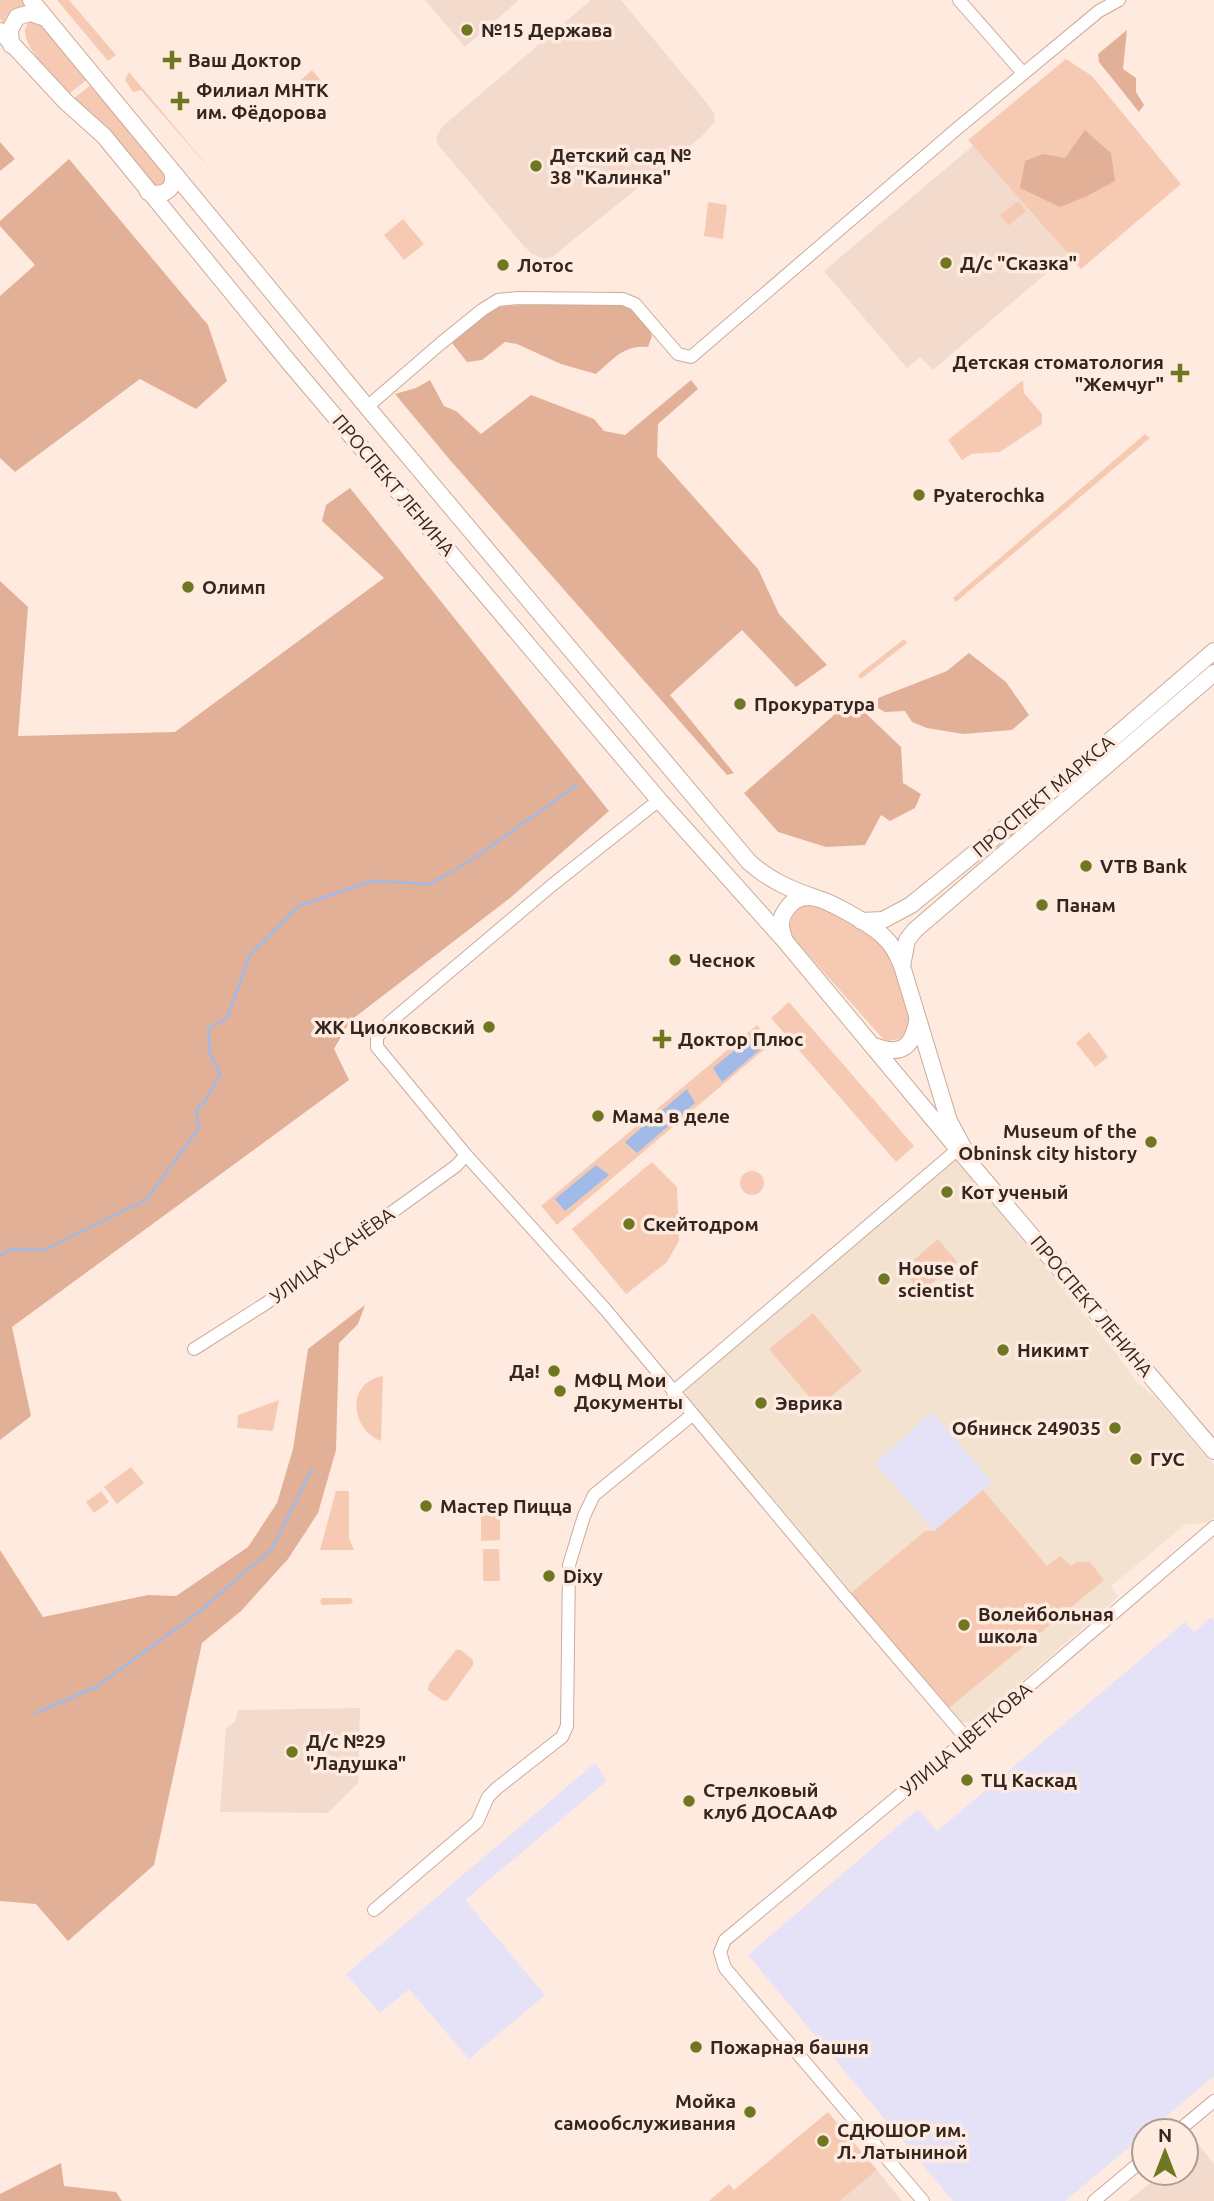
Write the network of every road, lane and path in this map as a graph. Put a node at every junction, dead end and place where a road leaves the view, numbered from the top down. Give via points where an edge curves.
1 (31, 0) edge
2 (959, 0) edge
3 (1119, 0) edge
4 (1102, 6) edge
5 (47, 19) junction
6 (0, 31) edge
7 (11, 45) junction
8 (1023, 73) junction
9 (172, 172) junction
10 (148, 192) junction
11 (367, 407) junction
12 (345, 426) junction
13 (1214, 651) edge
14 (1214, 673) edge
15 (659, 800) junction
16 (819, 899) junction
17 (911, 905) junction
18 (861, 922) junction
19 (924, 922) junction
20 (785, 941) junction
21 (902, 966) junction
22 (917, 1015) junction
23 (874, 1046) junction
24 (958, 1149) junction
25 (466, 1155) junction
26 (971, 1162) junction
27 (194, 1349) dead end
28 (673, 1392) junction
29 (692, 1415) junction
30 (1214, 1451) edge
31 (1214, 1527) edge
32 (967, 1739) junction
33 (374, 1910) dead end
34 (1214, 2101) edge
35 (1195, 2117) edge
36 (1130, 2171) edge
37 (923, 2201) edge
38 (1094, 2201) edge

1 - 5 main road, ПРОСПЕКТ ЛЕНИНА
2 - 8 street
3 - 4 street
4 - 8 street
5 - 7 main road via 30,13 17,17 10,30
5 - 9 main road, ПРОСПЕКТ ЛЕНИНА
6 - 7 main road, ПРОСПЕКТ ЛЕНИНА
7 - 10 main road, ПРОСПЕКТ ЛЕНИНА via 104,136
8 - 11 street via 691,357 678,354 635,304 623,299 498,300
9 - 10 main road via 169,190
9 - 11 main road, ПРОСПЕКТ ЛЕНИНА
10 - 12 main road, ПРОСПЕКТ ЛЕНИНА
11 - 12 main road
11 - 16 main road, ПРОСПЕКТ ЛЕНИНА via 749,862 791,890
12 - 15 main road, ПРОСПЕКТ ЛЕНИНА
13 - 17 main road, ПРОСПЕКТ МАРКСА
14 - 19 main road, ПРОСПЕКТ МАРКСА
15 - 20 main road, ПРОСПЕКТ ЛЕНИНА
15 - 25 street via 439,979 377,1037 377,1047
16 - 18 main road, ПРОСПЕКТ ЛЕНИНА
16 - 20 main road via 800,899 788,907 781,919
17 - 18 main road, ПРОСПЕКТ МАРКСА via 883,920
17 - 19 main road
18 - 21 main road, ПРОСПЕКТ ЛЕНИНА via 884,936
19 - 21 main road, ПРОСПЕКТ МАРКСА via 907,940
20 - 23 main road, ПРОСПЕКТ ЛЕНИНА
21 - 22 main road, ПРОСПЕКТ ЛЕНИНА
22 - 23 main road via 909,1044 896,1051
22 - 26 main road, ПРОСПЕКТ ЛЕНИНА via 949,1121
23 - 24 main road, ПРОСПЕКТ ЛЕНИНА
24 - 26 main road, ПРОСПЕКТ ЛЕНИНА
24 - 28 street
25 - 27 street, УЛИЦА УСАЧЁВА via 265,1304
25 - 28 street
26 - 30 main road, ПРОСПЕКТ ЛЕНИНА
28 - 29 street
29 - 32 street
29 - 33 street via 594,1495 584,1516 569,1564 567,1726 562,1737 488,1797 477,1822
31 - 32 street, УЛИЦА ЦВЕТКОВА
32 - 37 street, УЛИЦА ЦВЕТКОВА via 725,1940 720,1952 725,1969
34 - 35 street
36 - 38 street

